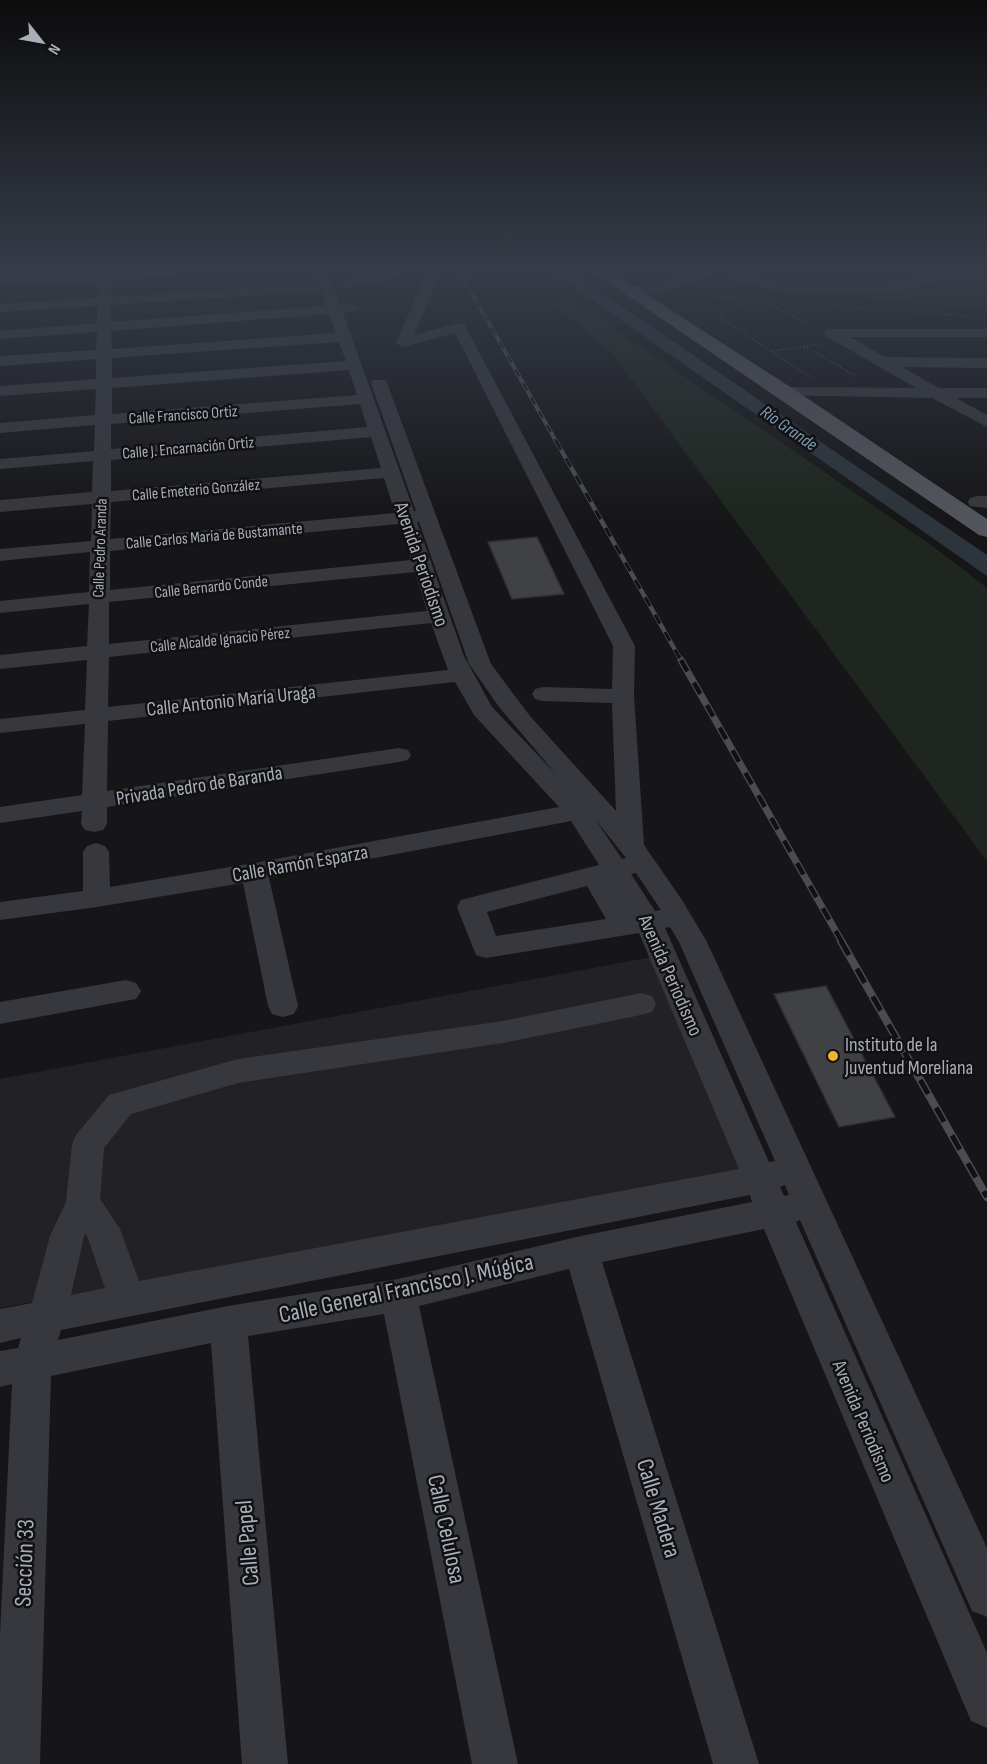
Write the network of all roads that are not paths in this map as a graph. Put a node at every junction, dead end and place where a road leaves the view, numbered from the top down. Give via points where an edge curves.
1 (99, 354) edge
2 (104, 354) edge
3 (351, 354) edge
4 (359, 354) edge
5 (473, 354) edge
6 (737, 354) edge
7 (868, 354) edge
8 (0, 361) edge
9 (881, 362) junction
10 (987, 363) edge
11 (355, 365) junction
12 (104, 384) junction
13 (0, 392) edge
14 (801, 392) junction
15 (987, 393) edge
16 (939, 395) junction
17 (365, 399) junction
18 (987, 400) edge
19 (101, 420) junction
20 (987, 422) edge
21 (0, 428) edge
22 (377, 431) junction
23 (102, 455) junction
24 (0, 464) edge
25 (391, 472) junction
26 (101, 497) junction
27 (0, 506) edge
28 (417, 516) junction
29 (987, 530) edge
30 (99, 546) junction
31 (0, 555) edge
32 (422, 565) junction
33 (98, 597) junction
34 (0, 607) edge
35 (440, 616) junction
36 (97, 652) junction
37 (0, 662) edge
38 (462, 675) junction
39 (543, 694) dead end
40 (622, 696) junction
41 (96, 716) junction
42 (0, 726) edge
43 (399, 755) dead end
44 (589, 810) junction
45 (94, 813) junction
46 (0, 815) edge
47 (96, 852) dead end
48 (621, 863) junction
49 (254, 872) junction
50 (97, 898) junction
51 (0, 911) edge
52 (679, 916) junction
53 (636, 925) junction
54 (126, 991) dead end
55 (641, 1004) dead end
56 (283, 1006) dead end
57 (0, 1013) edge
58 (785, 1191) junction
59 (83, 1202) junction
60 (581, 1251) junction
61 (398, 1295) junction
62 (127, 1299) junction
63 (47, 1317) junction
64 (228, 1323) junction
65 (0, 1326) edge
66 (16, 1366) edge
67 (987, 1596) edge
68 (987, 1705) edge
69 (17, 1764) edge
70 (265, 1764) edge
71 (495, 1764) edge
72 (736, 1764) edge

1 - 8 street
2 - 12 street, Calle Pedro Aranda
3 - 11 street, Avenida Periodismo
4 - 28 street, Avenida Periodismo
5 - 40 street via 624,646
6 - 14 main road
7 - 9 street
9 - 10 street
9 - 16 street
11 - 12 street
11 - 17 street, Avenida Periodismo
12 - 13 street
12 - 19 street, Calle Pedro Aranda
14 - 16 street
14 - 29 main road
15 - 16 street
16 - 18 street
16 - 20 street
17 - 19 street, Calle Francisco Ortiz
17 - 22 street, Avenida Periodismo
19 - 21 street, Calle Francisco Ortiz
19 - 23 street, Calle Pedro Aranda
22 - 23 street, Calle J. Encarnación Ortiz
22 - 25 street, Avenida Periodismo
23 - 24 street, Calle J. Encarnación Ortiz
23 - 26 street, Calle Pedro Aranda
25 - 26 street, Calle Emeterio González
25 - 28 street, Avenida Periodismo
26 - 27 street, Calle Emeterio González
26 - 30 street, Calle Pedro Aranda
28 - 30 street, Calle Carlos María de Bustamante
28 - 32 street, Avenida Periodismo
28 - 44 street, Avenida Periodismo via 480,664
30 - 31 street, Calle Carlos María de Bustamante
30 - 33 street, Calle Pedro Aranda
32 - 33 street, Calle Bernardo Conde
32 - 35 street, Avenida Periodismo
33 - 34 street, Calle Bernardo Conde
33 - 36 street, Calle Pedro Aranda
35 - 36 street, Calle Alcalde Ignacio Pérez
35 - 38 street, Avenida Periodismo
36 - 37 street, Calle Alcalde Ignacio Pérez
36 - 41 street, Calle Pedro Aranda
38 - 41 street, Calle Antonio María Uraga
38 - 44 street, Avenida Periodismo via 482,710 499,729
39 - 40 street
40 - 48 street
41 - 42 street, Calle Antonio María Uraga
41 - 45 street, Calle Pedro Aranda
43 - 45 street, Privada Pedro de Baranda
44 - 48 street, Avenida Periodismo
44 - 49 street, Calle Ramón Esparza
45 - 46 street, Privada Pedro de Baranda
47 - 50 street
48 - 52 street, Avenida Periodismo
48 - 53 street, Avenida Periodismo
48 - 53 street via 471,907 486,948
49 - 50 street, Calle Ramón Esparza
49 - 56 street
50 - 51 street, Calle Ramón Esparza
52 - 53 street
52 - 58 street, Avenida Periodismo via 693,942
53 - 58 street, Avenida Periodismo
54 - 57 street
55 - 59 street via 502,1032 238,1071 120,1104 88,1144
58 - 60 street, Calle General Francisco J. Múgica
58 - 62 street, Calle General Francisco J. Múgica
58 - 67 street, Avenida Periodismo
58 - 68 street, Avenida Periodismo
59 - 62 street via 103,1229
59 - 63 street, Sección 33 via 67,1236
60 - 61 street, Calle General Francisco J. Múgica
60 - 72 street, Calle Madera
61 - 64 street, Calle General Francisco J. Múgica
61 - 71 street, Calle Celulosa
62 - 63 street, Calle General Francisco J. Múgica
63 - 65 street, Calle General Francisco J. Múgica
63 - 66 street, Sección 33
64 - 66 street, Calle General Francisco J. Múgica
64 - 70 street, Calle Papel
66 - 69 street, Sección 33

